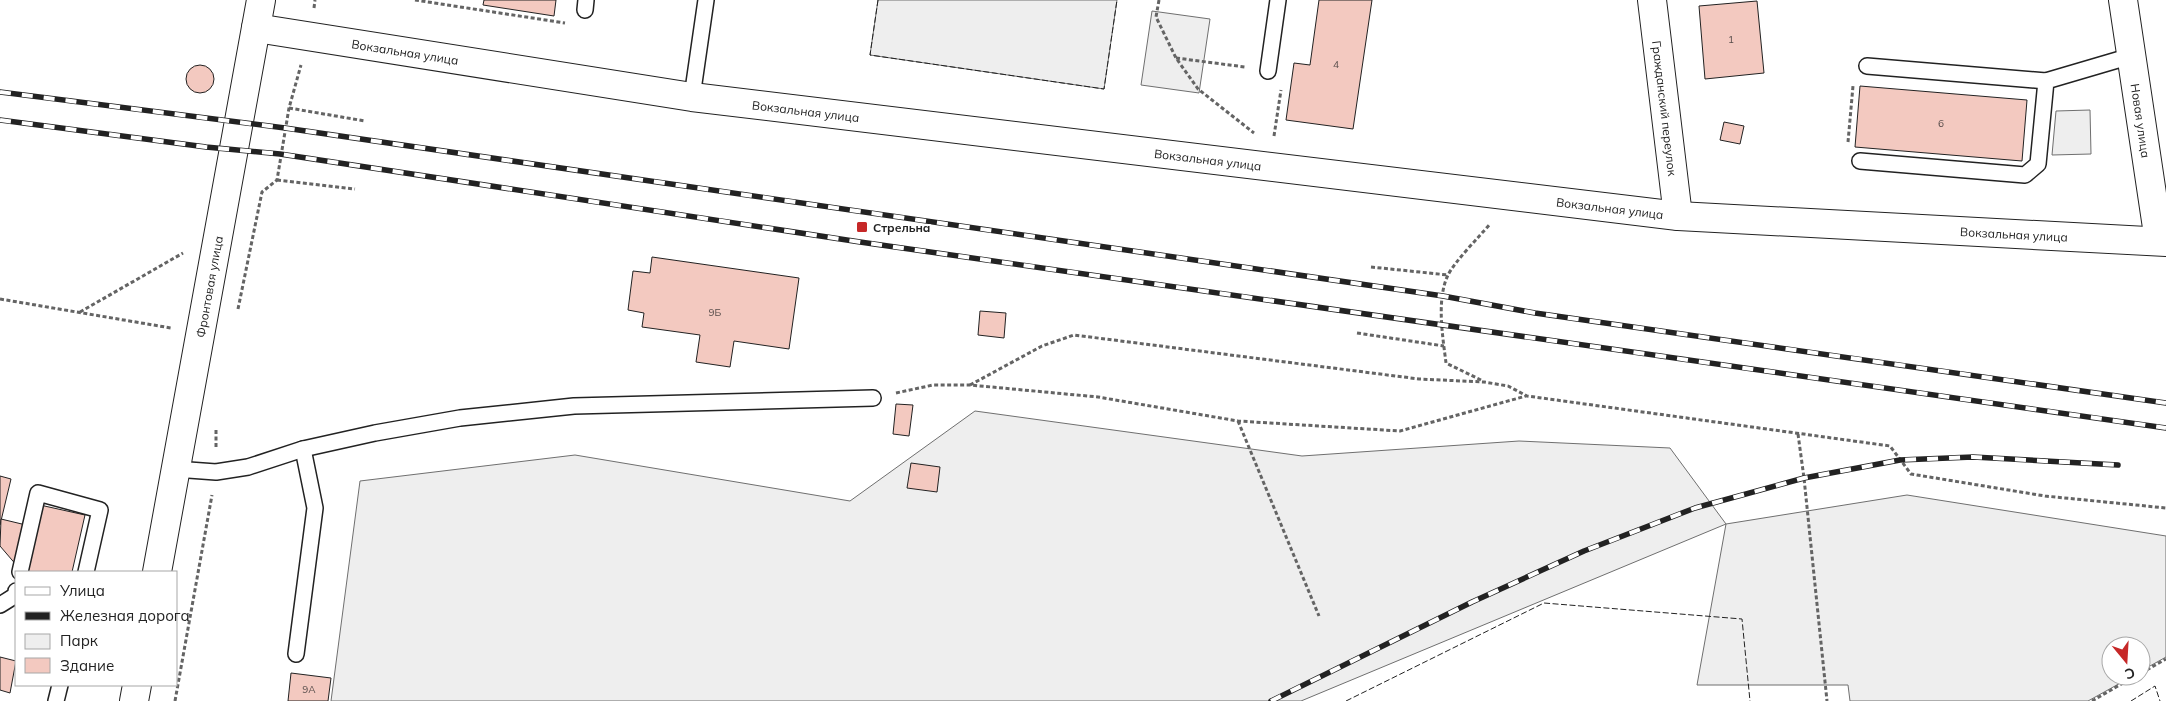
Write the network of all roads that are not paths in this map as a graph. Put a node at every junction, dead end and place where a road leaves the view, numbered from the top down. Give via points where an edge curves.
1 (261, 0) edge
2 (706, 0) edge
3 (1278, 0) edge
4 (1652, 0) edge
5 (2123, 0) edge
6 (256, 28) junction
7 (2131, 56) junction
8 (1867, 66) road end
9 (1268, 71) road end
10 (2046, 81) junction
11 (692, 97) junction
12 (1860, 161) road end
13 (1678, 216) junction
14 (2163, 242) edge
15 (873, 398) road end
16 (302, 449) junction
17 (175, 469) junction
18 (20, 571) edge
19 (86, 571) edge
20 (157, 571) edge
21 (15, 596) edge
22 (0, 605) edge
23 (296, 654) dead end
24 (60, 686) edge
25 (136, 686) edge
26 (56, 701) edge
27 (134, 701) edge

1 - 6 street, Фронтовая улица
2 - 11 lane
3 - 9 lane
4 - 13 street, Гражданский переулок
5 - 7 street, Новая улица
6 - 11 street, Вокзальная улица
6 - 17 street, Фронтовая улица
7 - 10 lane
7 - 14 street, Новая улица
8 - 10 lane
10 - 12 lane via 2038,164 2025,175
11 - 13 street, Вокзальная улица via 1271,157 1513,196
13 - 14 street, Вокзальная улица
15 - 16 lane via 574,406 460,418
16 - 17 lane via 248,468 216,472
16 - 23 lane via 315,508
17 - 20 street, Фронтовая улица
18 - 19 lane via 38,493 100,510
21 - 22 lane
24 - 26 lane
25 - 27 street

